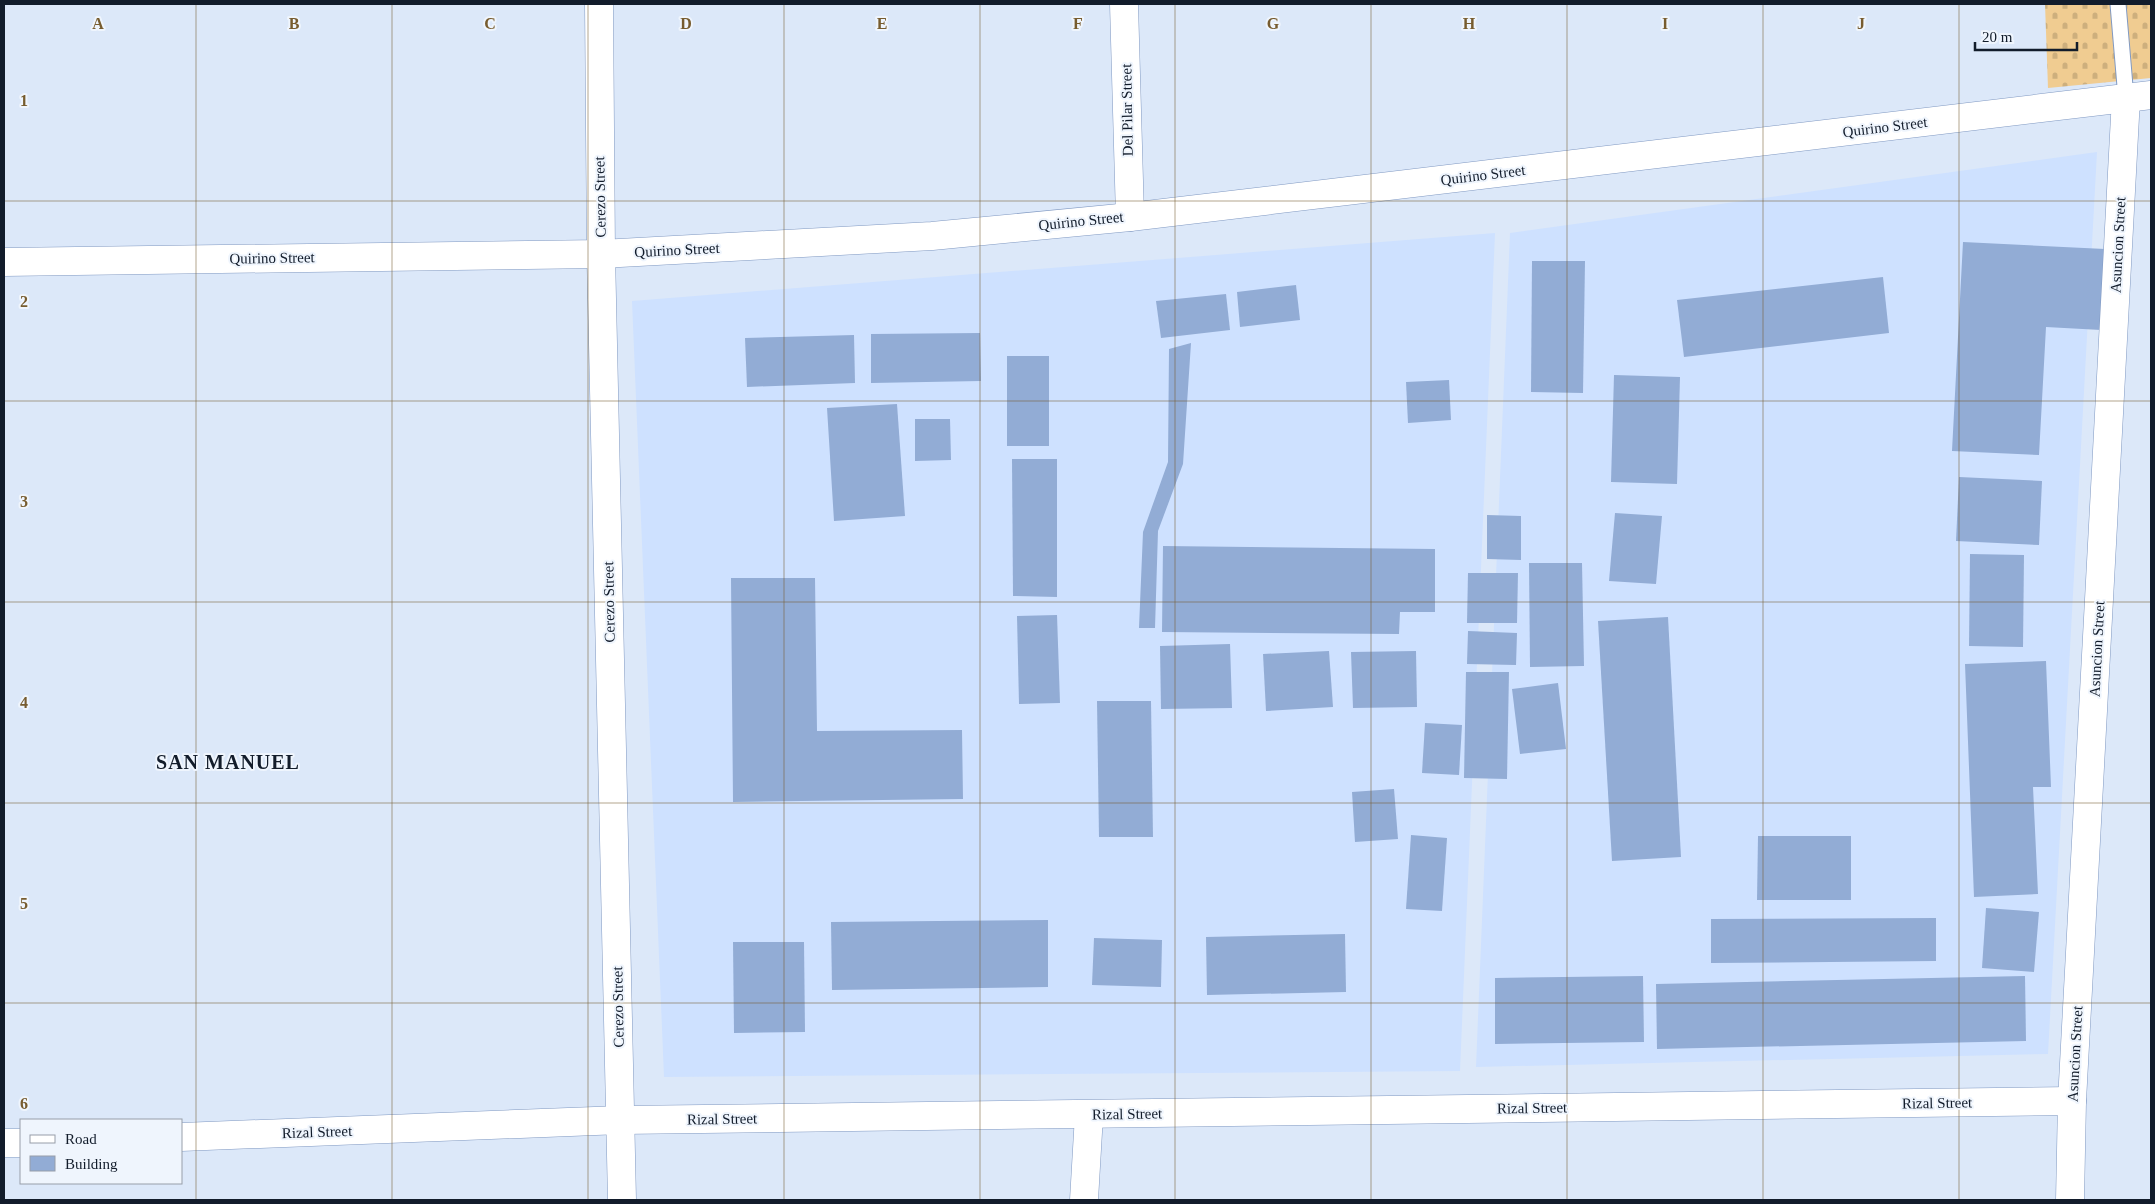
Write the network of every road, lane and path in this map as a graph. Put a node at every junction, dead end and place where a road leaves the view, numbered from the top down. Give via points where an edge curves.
1 (598, 4) edge
2 (1124, 4) edge
3 (2118, 4) edge
4 (2139, 96) edge
5 (1130, 217) junction
6 (601, 254) junction
7 (4, 262) edge
8 (2072, 1101) junction
9 (1089, 1115) junction
10 (621, 1120) junction
11 (182, 1137) edge
12 (20, 1142) edge
13 (4, 1143) edge
14 (622, 1200) edge
15 (1084, 1200) edge
16 (2070, 1200) edge

1 - 6 street, Cerezo Street
2 - 5 street, Del Pilar Street
3 - 4 lane
4 - 5 street, Quirino Street
4 - 8 street, Asuncion Street
5 - 6 street, Quirino Street via 932,236
6 - 7 street, Quirino Street
6 - 10 street, Cerezo Street
8 - 9 street, Rizal Street
8 - 16 street, Asuncion Street
9 - 10 street, Rizal Street
9 - 15 street
10 - 11 street, Rizal Street
10 - 14 street, Cerezo Street
12 - 13 street

